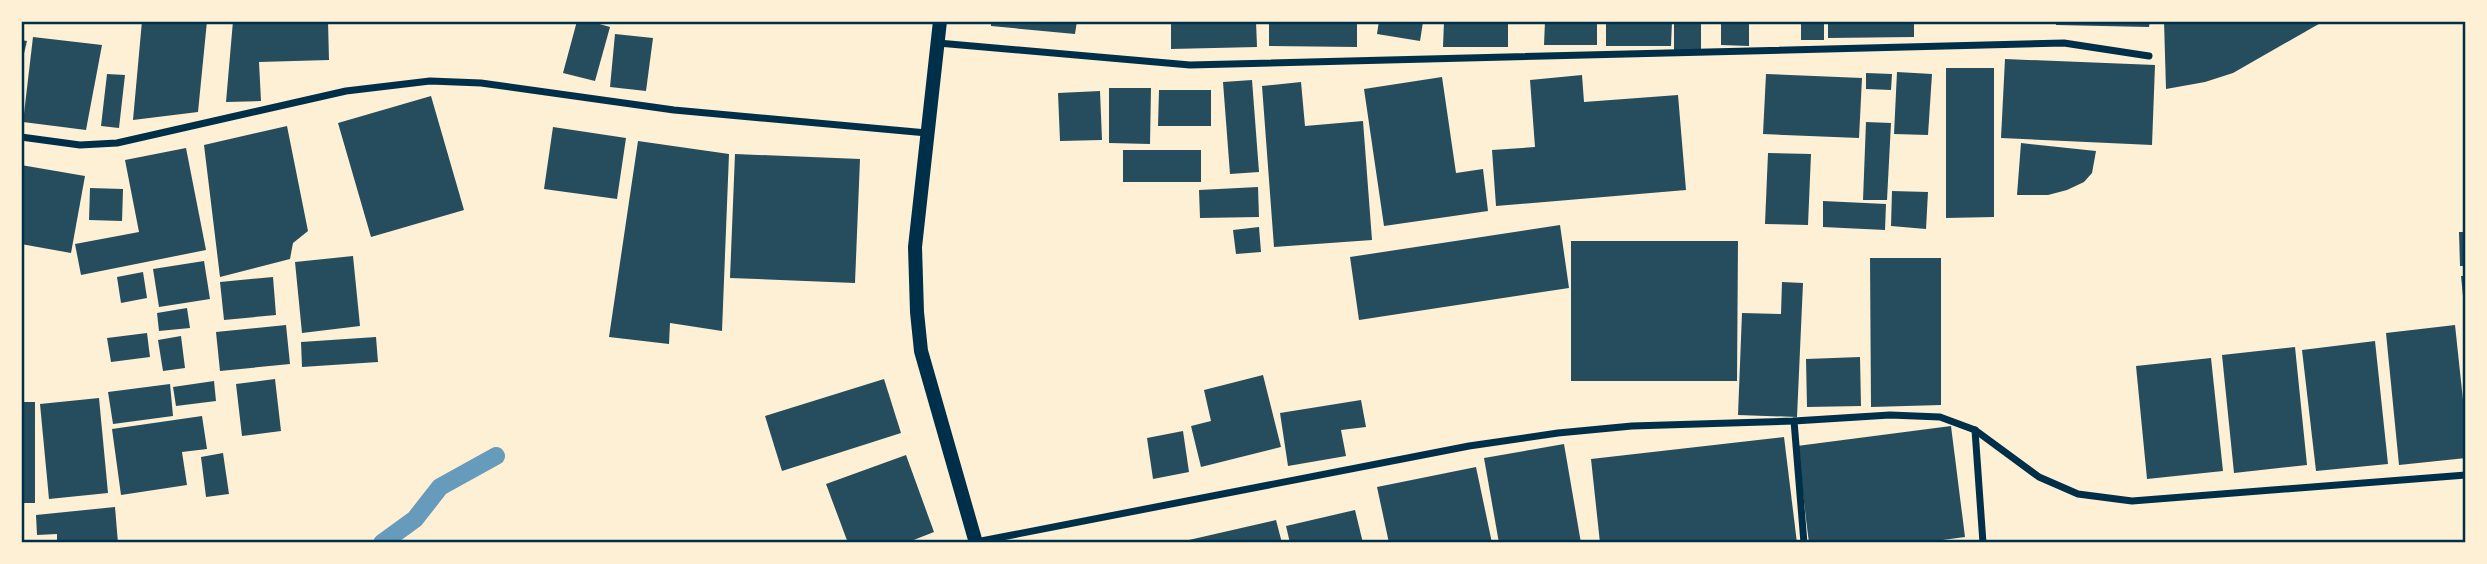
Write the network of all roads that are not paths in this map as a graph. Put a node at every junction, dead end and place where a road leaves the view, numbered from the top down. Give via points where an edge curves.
1 (940, 21) edge
2 (938, 43) junction
3 (2150, 56) dead end
4 (928, 133) junction
5 (21, 137) edge
6 (1794, 421) junction
7 (1975, 430) junction
8 (2466, 475) edge
9 (976, 543) edge
10 (1804, 543) edge
11 (1983, 543) edge

1 - 2 main road
2 - 3 street via 1191,65 2064,43
2 - 4 main road
4 - 5 street via 674,110 481,83 430,81 346,90 117,143 80,145
4 - 9 main road via 915,247 921,351
6 - 7 street via 1940,417
6 - 9 street via 1632,426 1469,446
6 - 10 street
7 - 8 street via 2039,477 2078,494 2132,501
7 - 11 street

